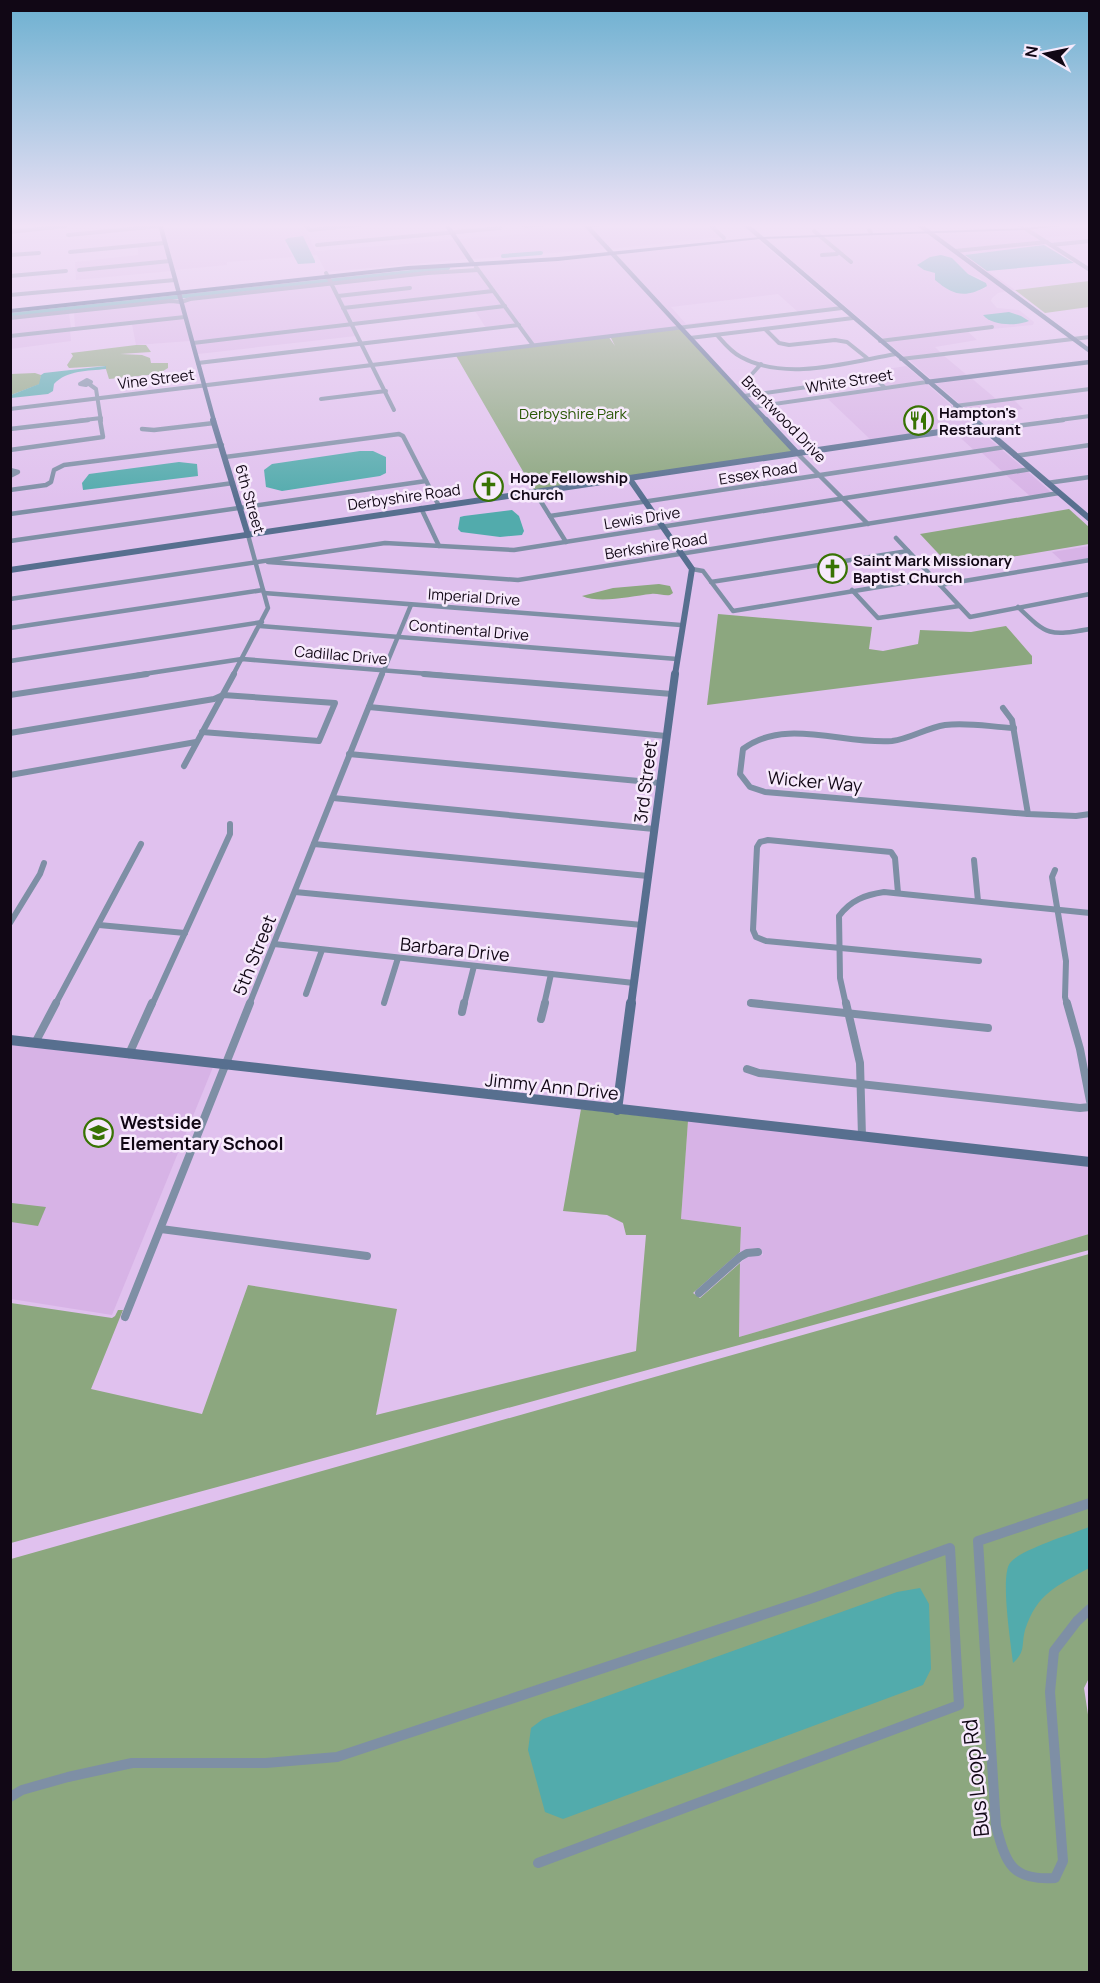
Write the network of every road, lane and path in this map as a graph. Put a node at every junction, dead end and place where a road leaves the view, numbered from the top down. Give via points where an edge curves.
1 (72, 317) edge
2 (185, 317) joint
3 (348, 317) edge
4 (415, 317) edge
5 (513, 317) edge
6 (671, 317) edge
7 (769, 317) edge
8 (1044, 317) edge
9 (853, 318) joint
10 (352, 324) junction
11 (519, 325) junction
12 (680, 327) junction
13 (992, 327) dead end
14 (74, 329) junction
15 (765, 329) junction
16 (717, 335) junction
17 (10, 336) edge
18 (1089, 337) edge
19 (690, 338) junction
20 (1073, 338) junction
21 (880, 341) junction
22 (193, 343) junction
23 (362, 344) junction
24 (533, 345) junction
25 (1089, 351) edge
26 (896, 354) junction
27 (867, 358) junction
28 (902, 359) junction
29 (1089, 362) edge
30 (198, 363) junction
31 (373, 364) junction
32 (760, 364) junction
33 (752, 374) dead end
34 (927, 382) junction
35 (89, 384) dead end
36 (203, 385) junction
37 (885, 388) junction
38 (1089, 389) edge
39 (386, 392) junction
40 (744, 396) junction
41 (98, 399) junction
42 (321, 399) dead end
43 (955, 406) junction
44 (754, 407) junction
45 (10, 409) edge
46 (394, 410) dead end
47 (1089, 416) edge
48 (101, 418) junction
49 (214, 423) junction
50 (982, 428) junction
51 (10, 429) edge
52 (142, 429) dead end
53 (222, 445) junction
54 (1089, 446) edge
55 (1005, 447) junction
56 (10, 450) edge
57 (796, 452) junction
58 (1015, 456) junction
59 (225, 457) junction
60 (1031, 469) junction
61 (10, 470) edge
62 (822, 475) junction
63 (10, 476) edge
64 (1089, 477) edge
65 (629, 478) junction
66 (426, 481) junction
67 (233, 483) junction
68 (1047, 483) junction
69 (10, 490) edge
70 (535, 492) junction
71 (1059, 493) junction
72 (844, 499) junction
73 (645, 502) junction
74 (439, 506) junction
75 (240, 508) junction
76 (421, 508) junction
77 (1089, 510) edge
78 (1081, 512) junction
79 (10, 514) edge
80 (550, 516) junction
81 (1089, 519) edge
82 (868, 524) junction
83 (663, 527) junction
84 (248, 534) junction
85 (896, 538) dead end
86 (10, 541) edge
87 (566, 542) junction
88 (439, 546) junction
89 (908, 551) junction
90 (682, 553) junction
91 (1089, 560) edge
92 (255, 561) junction
93 (692, 569) junction
94 (10, 570) edge
95 (933, 578) junction
96 (711, 582) junction
97 (940, 585) junction
98 (852, 590) junction
99 (263, 591) junction
100 (1089, 594) edge
101 (10, 599) edge
102 (411, 604) junction
103 (960, 606) junction
104 (1018, 607) junction
105 (261, 624) junction
106 (681, 625) junction
107 (10, 628) edge
108 (1089, 629) edge
109 (399, 636) junction
110 (242, 659) junction
111 (677, 659) junction
112 (10, 661) edge
113 (384, 671) junction
114 (223, 694) junction
115 (672, 694) junction
116 (10, 695) edge
117 (369, 707) junction
118 (1003, 708) dead end
119 (1014, 728) junction
120 (202, 732) junction
121 (10, 733) edge
122 (666, 736) junction
123 (196, 742) junction
124 (349, 754) junction
125 (184, 766) dead end
126 (10, 775) edge
127 (660, 783) junction
128 (333, 798) junction
129 (1028, 814) junction
130 (1089, 814) edge
131 (230, 824) dead end
132 (654, 829) junction
133 (141, 844) dead end
134 (314, 844) junction
135 (974, 860) dead end
136 (44, 863) dead end
137 (1054, 870) dead end
138 (648, 876) junction
139 (294, 892) junction
140 (898, 893) junction
141 (978, 901) junction
142 (1057, 909) junction
143 (1089, 913) edge
144 (10, 923) edge
145 (99, 925) junction
146 (642, 925) junction
147 (185, 933) junction
148 (274, 944) junction
149 (838, 947) junction
150 (322, 950) junction
151 (398, 957) junction
152 (979, 961) dead end
153 (474, 966) junction
154 (551, 974) junction
155 (634, 983) junction
156 (306, 994) dead end
157 (384, 1003) dead end
158 (750, 1003) dead end
159 (462, 1012) dead end
160 (850, 1012) junction
161 (541, 1019) dead end
162 (988, 1028) dead end
163 (10, 1040) edge
164 (35, 1042) junction
165 (129, 1054) junction
166 (226, 1065) junction
167 (747, 1069) dead end
168 (861, 1084) junction
169 (1089, 1101) edge
170 (1089, 1107) edge
171 (617, 1110) junction
172 (862, 1137) junction
173 (1089, 1162) edge
174 (161, 1229) junction
175 (758, 1252) dead end
176 (367, 1256) dead end
177 (699, 1293) dead end
178 (125, 1317) dead end
179 (1089, 1503) edge
180 (1089, 1609) edge
181 (10, 1797) edge
182 (538, 1863) dead end

1 - 14 street
2 - 14 street
2 - 22 street, 6th Street
3 - 10 street
4 - 10 street
5 - 11 street
6 - 12 street, Brentwood Drive
7 - 12 street, Vine Street
8 - 20 street
9 - 15 street
9 - 21 street
10 - 22 street
10 - 23 street
11 - 23 street
11 - 24 street
12 - 19 street, Brentwood Drive
12 - 24 street, Vine Street
13 - 21 street
14 - 17 street
15 - 16 street
15 - 27 street via 779,343 789,345 847,342
16 - 19 street
16 - 32 street via 739,356
18 - 20 street
19 - 40 street, Brentwood Drive
20 - 25 street
20 - 28 street
21 - 26 street
22 - 30 street, 6th Street
23 - 30 street
23 - 31 street
24 - 31 street, Vine Street
26 - 27 street
26 - 28 street
27 - 32 street via 794,367
28 - 34 street
29 - 34 street, White Street
30 - 36 street, 6th Street
31 - 36 street, Vine Street
31 - 39 street
32 - 33 street
34 - 37 street, White Street
34 - 43 street
35 - 41 street via 96,389
36 - 41 street, Vine Street
36 - 49 street, 6th Street
37 - 40 street via 870,378
37 - 44 street, White Street
38 - 43 street
39 - 42 street
39 - 46 street
40 - 44 street, Brentwood Drive
41 - 45 street, Vine Street
41 - 48 street
43 - 50 street
44 - 57 street, Brentwood Drive
47 - 50 street, Derbyshire Road
48 - 51 street
48 - 56 street via 103,437
49 - 52 street
49 - 53 street, 6th Street
50 - 55 street
50 - 57 street, Derbyshire Road
53 - 59 street, 6th Street
53 - 69 street via 64,465 54,470 51,483
54 - 58 street
55 - 58 street
55 - 62 street, Essex Road
57 - 62 street, Brentwood Drive
57 - 65 street, Derbyshire Road
58 - 60 street
59 - 66 street via 399,434
59 - 67 street, 6th Street
60 - 68 street
60 - 72 street, Lewis Drive
61 - 63 street via 18,471
62 - 72 street, Brentwood Drive
62 - 73 street, Essex Road
64 - 68 street
65 - 70 street, Derbyshire Road
65 - 73 street
66 - 74 street
66 - 75 street
67 - 75 street, 6th Street
67 - 79 street
68 - 71 street
70 - 74 street, Derbyshire Road
70 - 80 street
71 - 78 street
71 - 82 street, Berkshire Road
72 - 82 street, Brentwood Drive
72 - 83 street, Lewis Drive
73 - 80 street, Essex Road
73 - 83 street
74 - 76 street, Derbyshire Road
75 - 84 street, 6th Street
75 - 86 street
76 - 84 street, Derbyshire Road
76 - 88 street
77 - 78 street
78 - 81 street
80 - 87 street
82 - 90 street, Berkshire Road
83 - 87 street, Lewis Drive
83 - 90 street
84 - 92 street, 6th Street
84 - 94 street, Derbyshire Road
85 - 89 street
87 - 88 street, Lewis Drive via 505,551
88 - 92 street, Lewis Drive via 385,543
89 - 95 street
89 - 96 street
90 - 92 street, Berkshire Road via 504,581
90 - 93 street
91 - 97 street
92 - 99 street, 6th Street
92 - 101 street
93 - 96 street via 702,570
93 - 106 street, 3rd Street
95 - 97 street
95 - 98 street
96 - 98 street via 733,611
97 - 103 street
98 - 103 street via 878,618
99 - 102 street, Imperial Drive
99 - 105 street, 6th Street via 268,608
99 - 107 street, Imperial Drive
100 - 104 street
102 - 106 street, Imperial Drive
102 - 109 street, 5th Street
103 - 104 street via 970,617
104 - 108 street via 1053,636
105 - 109 street, Continental Drive
105 - 110 street, 6th Street
105 - 112 street, Continental Drive
106 - 111 street, 3rd Street
109 - 111 street, Continental Drive
109 - 113 street, 5th Street
110 - 113 street, Cadillac Drive
110 - 114 street, 6th Street
110 - 116 street, Cadillac Drive
111 - 115 street, 3rd Street
113 - 115 street, Cadillac Drive
113 - 117 street, 5th Street
114 - 120 street, 6th Street
114 - 120 street via 335,703 319,741
114 - 121 street via 214,699
115 - 122 street, 3rd Street
117 - 122 street
117 - 124 street, 5th Street
118 - 119 street
119 - 129 street
119 - 129 street, Wicker Way via 946,724 891,741 797,734 766,736 743,749 740,774 750,787 765,792
120 - 123 street, 6th Street
122 - 127 street, 3rd Street
123 - 125 street, 6th Street
123 - 126 street
124 - 127 street
124 - 128 street, 5th Street
127 - 132 street, 3rd Street
128 - 132 street
128 - 134 street, 5th Street
129 - 130 street, Wicker Way
131 - 147 street via 230,834
132 - 138 street, 3rd Street
133 - 145 street
134 - 138 street
134 - 139 street, 5th Street
135 - 141 street
136 - 144 street
137 - 142 street
138 - 146 street, 3rd Street
139 - 146 street
139 - 148 street, 5th Street
140 - 141 street
140 - 149 street via 865,895 843,909 839,916
140 - 149 street via 891,852 760,842 756,857 756,937
141 - 142 street
142 - 143 street
142 - 169 street via 1066,961 1065,997
145 - 147 street
145 - 164 street
146 - 155 street, 3rd Street
147 - 165 street
148 - 150 street, Barbara Drive
148 - 166 street, 5th Street
149 - 152 street
149 - 160 street via 840,978
150 - 151 street, Barbara Drive
150 - 156 street
151 - 153 street, Barbara Drive
151 - 157 street
153 - 154 street, Barbara Drive
153 - 159 street
154 - 155 street, Barbara Drive
154 - 161 street
155 - 171 street, 3rd Street
158 - 160 street
160 - 162 street
160 - 168 street
163 - 164 street, Jimmy Ann Drive
164 - 165 street, Jimmy Ann Drive
165 - 166 street, Jimmy Ann Drive
166 - 171 street, Jimmy Ann Drive
166 - 174 street, 5th Street
167 - 168 street
168 - 170 street
168 - 172 street
171 - 172 street, Jimmy Ann Drive
172 - 173 street, Jimmy Ann Drive
174 - 176 street
174 - 178 street, 5th Street
175 - 177 street via 740,1257
179 - 180 street, Bus Loop Rd via 978,1541 996,1826 1004,1857 1017,1873 1035,1880 1055,1878 1063,1861 1050,1692 1054,1652
181 - 182 street via 22,1790 104,1768 146,1762 289,1762 337,1757 813,1598 950,1548 959,1705

